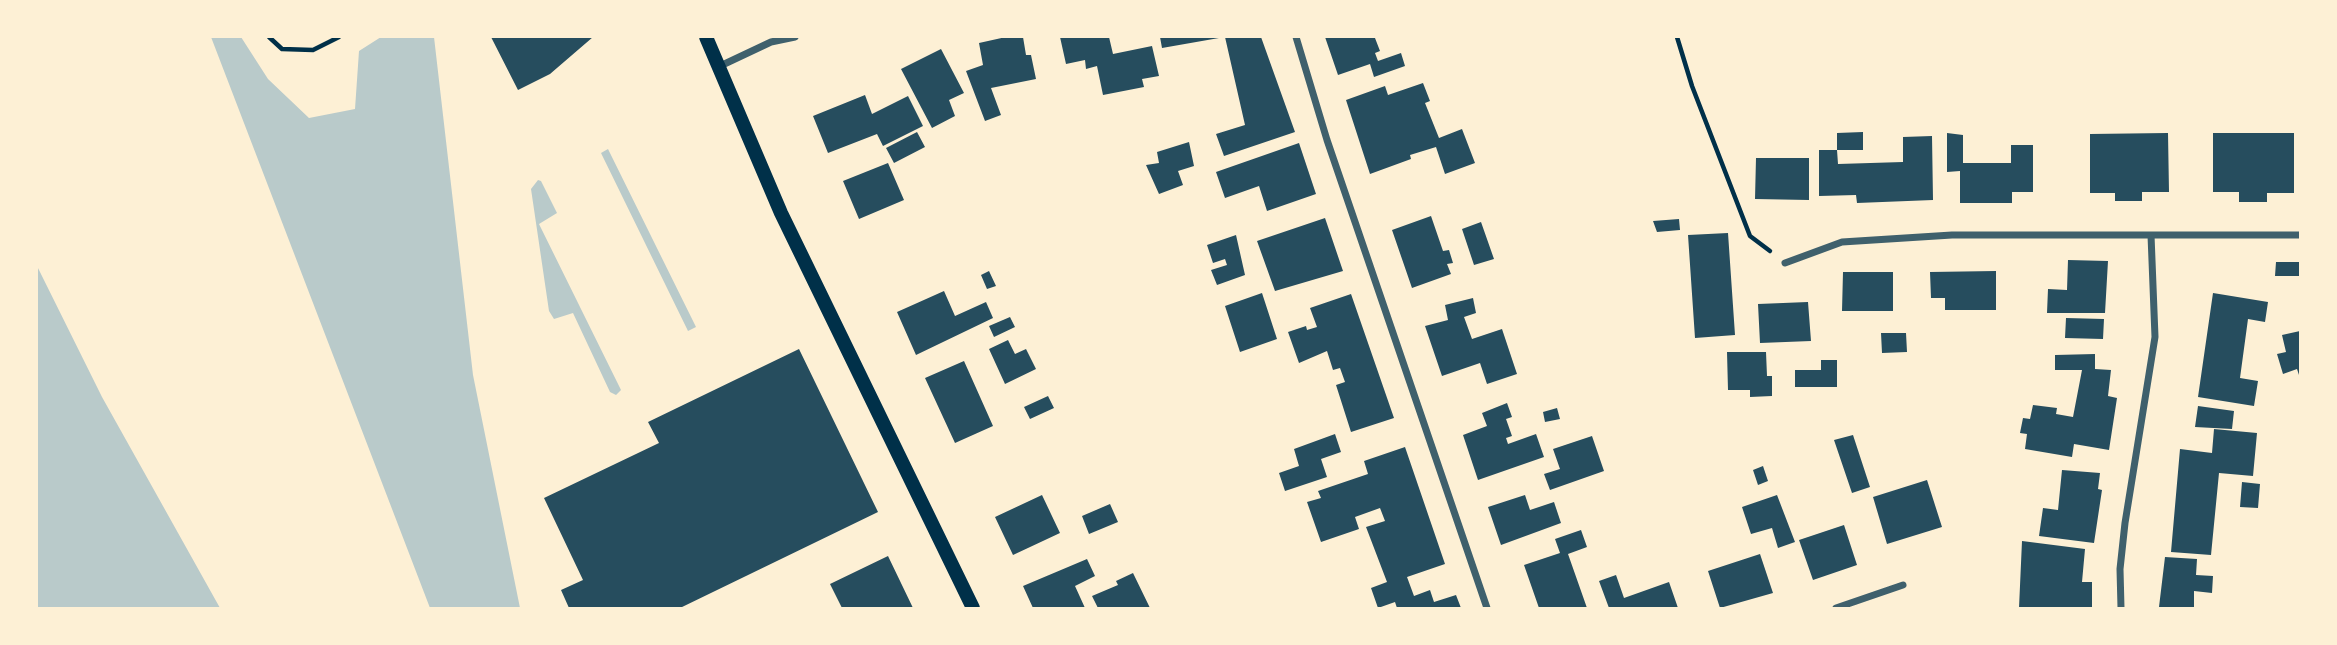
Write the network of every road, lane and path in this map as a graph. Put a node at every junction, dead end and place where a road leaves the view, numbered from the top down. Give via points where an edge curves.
1 (269, 37) edge
2 (339, 37) edge
3 (706, 37) edge
4 (795, 37) edge
5 (1296, 37) edge
6 (1677, 37) edge
7 (718, 67) junction
8 (2151, 235) junction
9 (2300, 235) edge
10 (1785, 262) joint
11 (1903, 585) dead end
12 (973, 608) edge
13 (1487, 608) edge
14 (1836, 608) edge
15 (2122, 608) edge

1 - 2 path via 282,49 313,50
3 - 7 main road
4 - 7 street via 771,41
5 - 13 street
6 - 10 path via 1750,236
7 - 12 main road via 781,213
8 - 9 street
8 - 10 street via 1952,236 1842,242
8 - 15 street via 2155,337 2125,523
11 - 14 street

